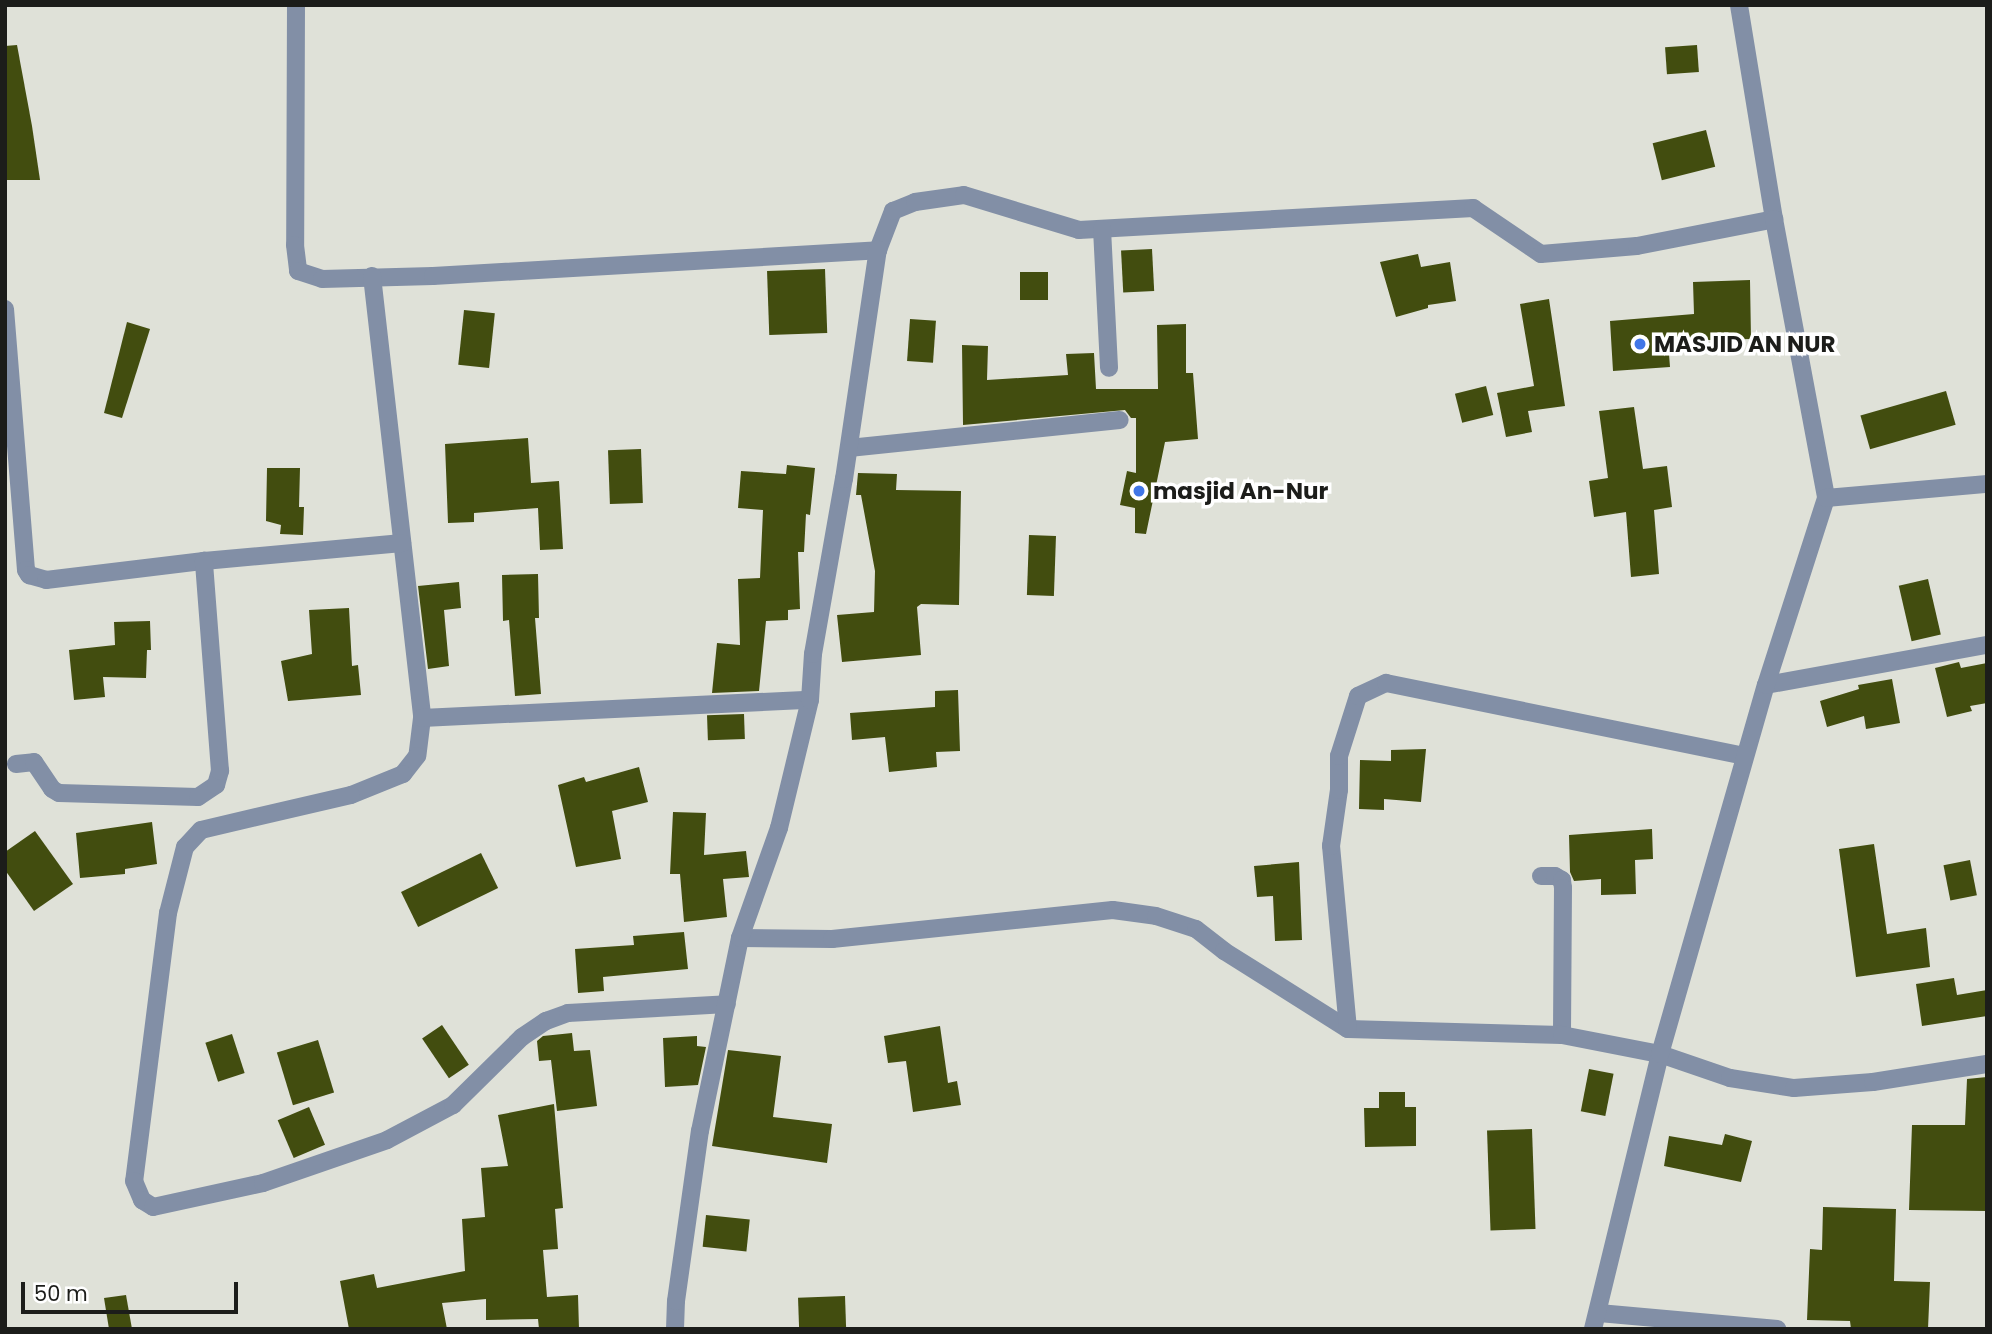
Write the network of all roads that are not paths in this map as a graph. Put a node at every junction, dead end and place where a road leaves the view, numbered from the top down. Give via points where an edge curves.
1 (296, 5) edge
2 (1739, 5) edge
3 (1774, 219) junction
4 (1101, 229) junction
5 (878, 250) junction
6 (372, 276) junction
7 (5, 309) edge
8 (1109, 369) dead end
9 (1120, 420) dead end
10 (849, 448) junction
11 (1987, 484) edge
12 (1826, 498) junction
13 (402, 543) junction
14 (204, 561) junction
15 (1987, 645) edge
16 (1766, 685) junction
17 (810, 700) junction
18 (422, 718) junction
19 (1745, 756) junction
20 (16, 764) dead end
21 (1541, 876) dead end
22 (740, 938) junction
23 (727, 1004) junction
24 (1348, 1029) junction
25 (1562, 1035) junction
26 (1660, 1054) junction
27 (1987, 1064) edge
28 (1596, 1321) edge
29 (675, 1329) edge
30 (1777, 1329) edge

1 - 6 street via 298,271 322,279
2 - 3 street
3 - 4 street via 1637,246 1563,254 1541,254 1473,208
3 - 12 street
4 - 5 street via 1079,230 964,195 915,202 893,211
4 - 8 street
5 - 6 street
5 - 10 street
6 - 13 street
7 - 14 street via 29,575 46,580
9 - 10 street
10 - 17 street via 813,654
11 - 12 street
12 - 16 street
13 - 14 street
13 - 18 street
14 - 20 street via 220,771 216,785 198,797 59,793 34,762
15 - 16 street
16 - 19 street
17 - 18 street
17 - 22 street via 779,828
18 - 23 street via 416,756 403,774 351,795 201,830 185,847 168,913 134,1181 142,1200 153,1207 263,1183 387,1140 453,1105 522,1037 568,1013
19 - 24 street via 1386,683 1359,696 1339,756 1331,846
19 - 26 street
21 - 25 street via 1562,880
22 - 23 street
22 - 24 street via 832,939 1113,910 1156,916 1196,929
23 - 29 street via 700,1131
24 - 25 street
25 - 26 street
26 - 27 street via 1730,1078 1794,1088 1873,1082
26 - 28 street
28 - 30 street

